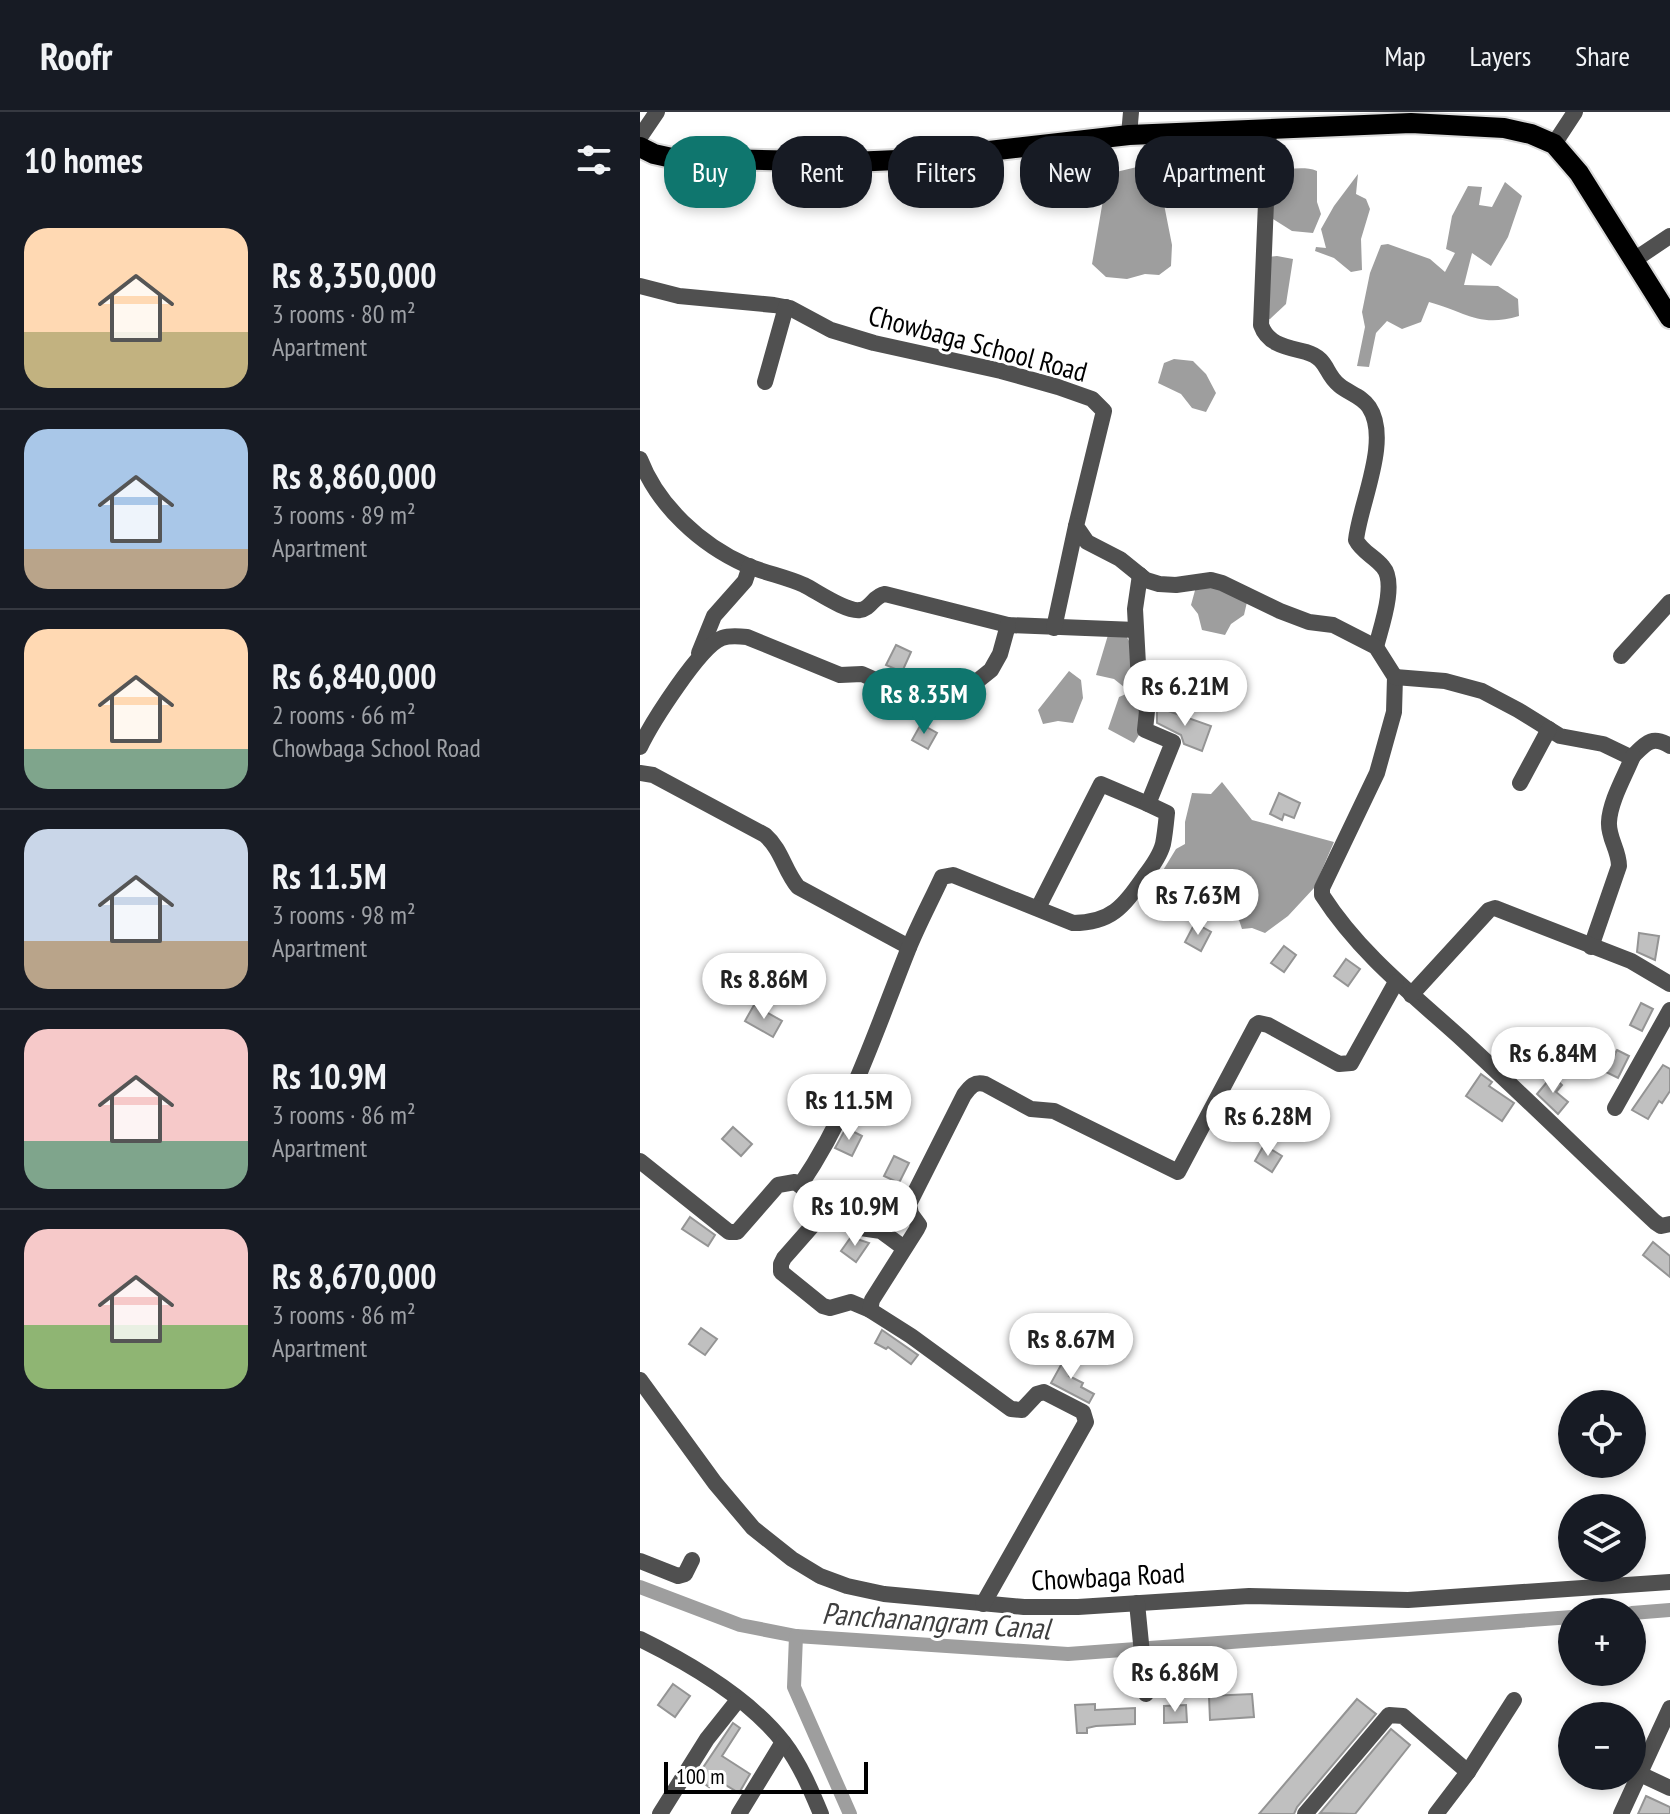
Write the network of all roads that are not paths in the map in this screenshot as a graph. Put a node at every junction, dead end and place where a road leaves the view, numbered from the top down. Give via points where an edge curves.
1 (657, 112) edge
2 (1131, 112) edge
3 (1575, 112) edge
4 (1411, 118) edge
5 (1269, 129) junction
6 (1129, 135) junction
7 (640, 137) edge
8 (1554, 144) junction
9 (640, 147) edge
10 (1670, 236) edge
11 (1634, 260) junction
12 (640, 286) edge
13 (786, 307) junction
14 (1670, 318) edge
15 (765, 382) dead end
16 (640, 459) edge
17 (1076, 526) junction
18 (750, 566) junction
19 (1140, 575) junction
20 (1670, 602) edge
21 (1008, 625) junction
22 (1054, 628) junction
23 (1136, 630) junction
24 (1376, 647) junction
25 (1621, 656) dead end
26 (696, 661) junction
27 (1395, 677) junction
28 (1549, 729) junction
29 (1670, 746) edge
30 (640, 747) edge
31 (1633, 756) junction
32 (640, 773) edge
33 (1520, 783) dead end
34 (1148, 804) junction
35 (1038, 908) junction
36 (909, 947) junction
37 (1591, 947) junction
38 (1396, 982) junction
39 (1670, 984) edge
40 (1411, 995) junction
41 (1670, 1010) edge
42 (1615, 1108) dead end
43 (640, 1161) edge
44 (801, 1184) junction
45 (828, 1208) junction
46 (1670, 1224) edge
47 (904, 1248) junction
48 (870, 1310) junction
49 (640, 1380) edge
50 (692, 1560) dead end
51 (640, 1561) edge
52 (1670, 1582) edge
53 (1137, 1603) junction
54 (983, 1604) junction
55 (640, 1639) edge
56 (1146, 1694) dead end
57 (738, 1700) junction
58 (1514, 1700) dead end
59 (1670, 1708) edge
60 (1665, 1730) edge
61 (783, 1742) junction
62 (1646, 1763) edge
63 (1468, 1772) junction
64 (1646, 1777) edge
65 (1670, 1788) edge
66 (1632, 1790) edge
67 (1309, 1813) edge
68 (660, 1814) edge
69 (739, 1814) edge
70 (821, 1814) edge
71 (1436, 1814) edge
72 (1621, 1814) edge

1 - 7 street
2 - 6 street
3 - 8 street
4 - 5 main road
4 - 8 main road via 1504,128
5 - 6 main road
5 - 24 street via 1261,325 1273,342 1319,357 1338,385 1371,408 1376,445 1356,540 1382,566 1390,584
6 - 9 main road via 852,162 672,158
8 - 11 main road via 1579,173
10 - 11 street
11 - 14 main road
12 - 13 street, Chowbaga School Road via 679,296
13 - 15 street
13 - 17 street, Chowbaga School Road via 845,334 1001,371 1100,404 1102,425
16 - 18 street via 666,506 731,558
17 - 19 street via 1087,542
17 - 22 street
18 - 21 street via 802,584 847,608 861,610 885,594
18 - 26 street via 745,581 714,616
19 - 23 street
19 - 24 street via 1159,584 1222,583
20 - 25 street
21 - 22 street
21 - 26 street via 991,670 946,706 877,678 840,675 737,635 712,644
22 - 23 street
23 - 34 street via 1145,730 1173,742
24 - 27 street
26 - 30 street
27 - 28 street via 1482,691
27 - 38 street via 1384,754 1322,891 1351,935
28 - 31 street via 1570,740 1591,741
28 - 33 street
29 - 31 street via 1646,741
31 - 37 street via 1608,821 1619,866
32 - 36 street via 765,835 798,887
34 - 35 street via 1101,784
34 - 35 street via 1167,813 1162,847 1125,903 1093,923 1073,923
35 - 36 street via 947,874
36 - 44 street via 845,1107
37 - 39 street via 1644,967
37 - 40 street via 1495,908
38 - 40 street
38 - 47 street via 1347,1065 1268,1025 1256,1025 1178,1172 1054,1111 1037,1112 978,1082 971,1086 909,1204 919,1225
40 - 46 street via 1655,1222
41 - 42 street
43 - 44 street via 733,1234 778,1185
44 - 45 street
45 - 47 street via 854,1227 881,1231
45 - 48 street via 784,1258 781,1272 823,1306 851,1302
47 - 48 street
48 - 54 street via 1011,1409 1022,1410 1044,1392 1086,1417 1086,1426
49 - 54 street, Chowbaga Road via 753,1528 792,1559 847,1586
50 - 51 street via 678,1576
52 - 53 street, Chowbaga Road via 1408,1600 1249,1596
53 - 54 street, Chowbaga Road
53 - 56 street
55 - 57 street
57 - 61 street
57 - 68 street
58 - 63 street
59 - 60 street
60 - 62 street
61 - 69 street
61 - 70 street
63 - 67 street via 1403,1716 1389,1715
63 - 71 street
64 - 65 street
66 - 72 street

